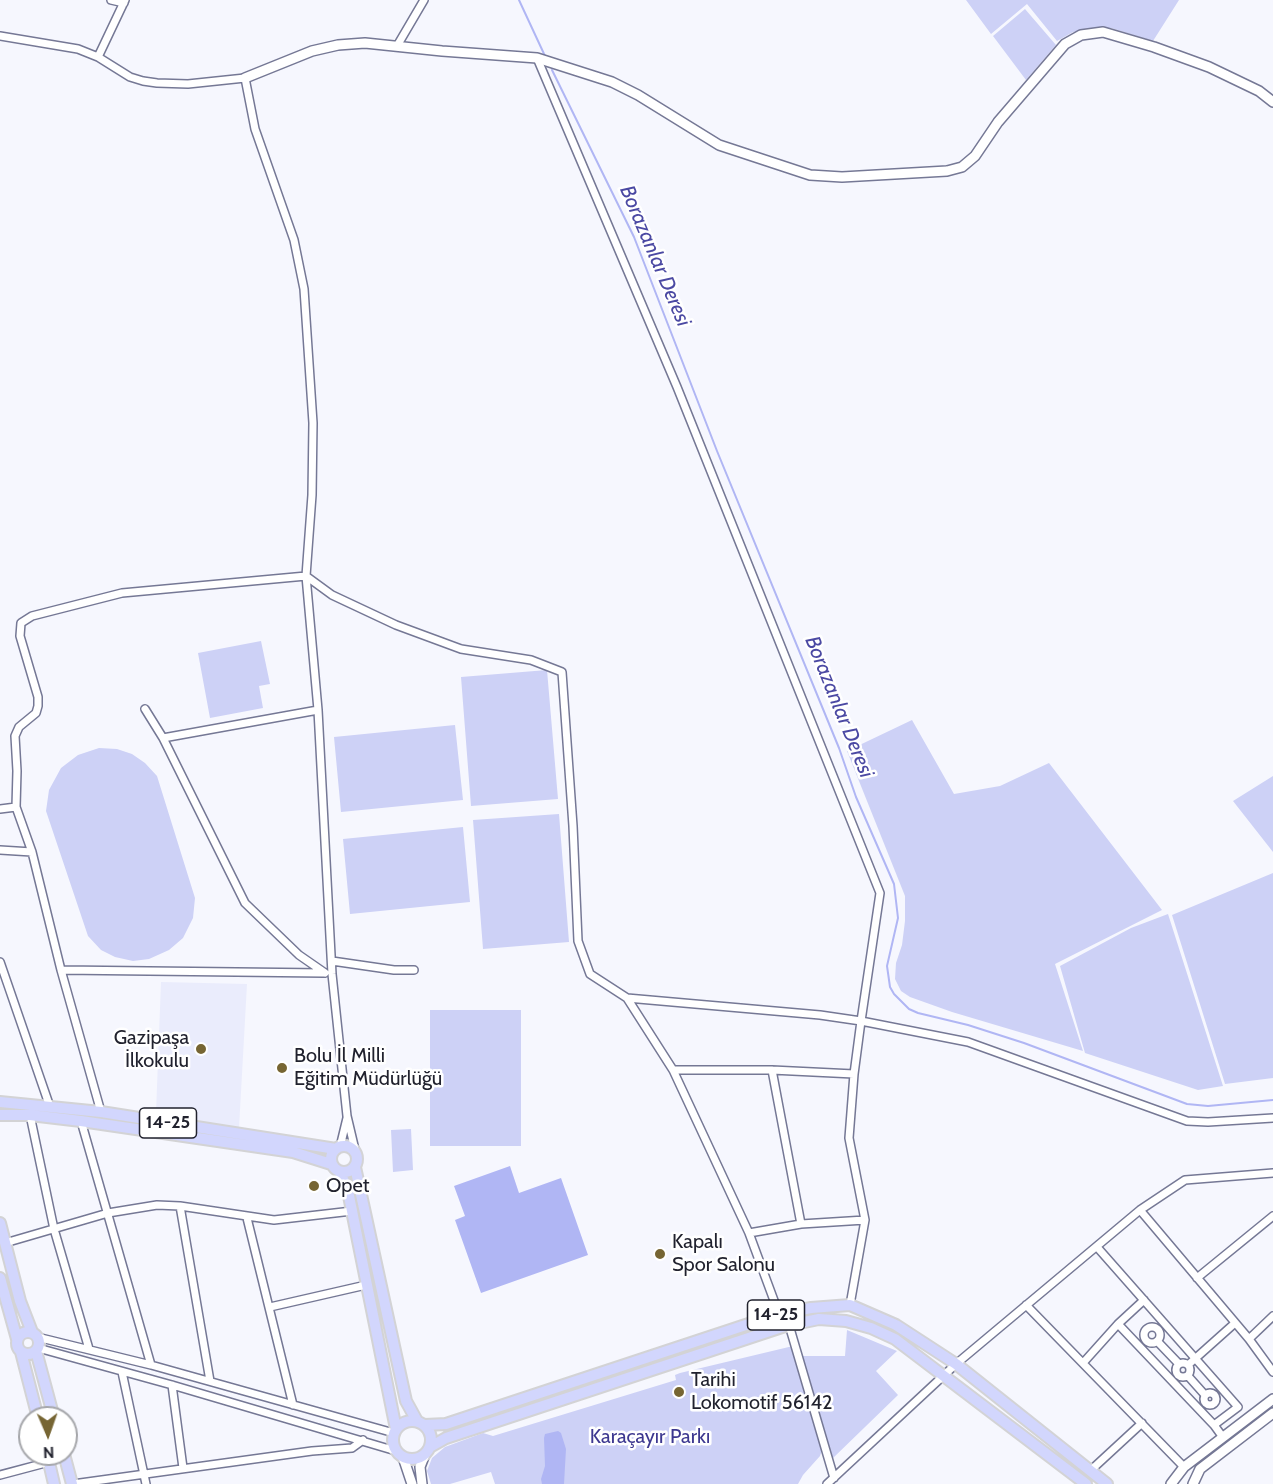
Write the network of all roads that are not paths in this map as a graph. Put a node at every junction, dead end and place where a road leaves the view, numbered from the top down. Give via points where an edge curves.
1 (111, 0) edge
2 (424, 0) edge
3 (124, 2) edge
4 (0, 36) edge
5 (397, 46) junction
6 (98, 57) junction
7 (537, 58) junction
8 (244, 78) junction
9 (1273, 102) edge
10 (306, 576) junction
11 (145, 709) dead end
12 (318, 710) junction
13 (163, 738) junction
14 (16, 807) junction
15 (0, 808) edge
16 (0, 850) edge
17 (32, 852) junction
18 (332, 961) junction
19 (0, 962) edge
20 (61, 970) junction
21 (414, 970) dead end
22 (329, 974) junction
23 (627, 998) junction
24 (861, 1021) junction
25 (674, 1070) junction
26 (772, 1070) junction
27 (854, 1074) junction
28 (0, 1102) edge
29 (50, 1107) junction
30 (101, 1112) junction
31 (30, 1115) junction
32 (0, 1116) edge
33 (347, 1116) junction
34 (1273, 1118) edge
35 (81, 1121) junction
36 (338, 1148) junction
37 (356, 1154) junction
38 (331, 1164) junction
39 (355, 1167) junction
40 (340, 1172) junction
41 (1273, 1173) edge
42 (180, 1206) junction
43 (352, 1210) junction
44 (1140, 1210) junction
45 (108, 1214) junction
46 (1273, 1216) edge
47 (247, 1218) junction
48 (865, 1220) junction
49 (0, 1223) edge
50 (801, 1224) junction
51 (54, 1229) junction
52 (749, 1233) junction
53 (5, 1243) junction
54 (1097, 1247) junction
55 (0, 1278) edge
56 (1197, 1278) junction
57 (366, 1285) junction
58 (2, 1292) edge
59 (1144, 1300) junction
60 (850, 1305) junction
61 (1026, 1305) junction
62 (270, 1307) junction
63 (779, 1314) junction
64 (1273, 1316) edge
65 (1235, 1323) junction
66 (1118, 1324) junction
67 (789, 1325) junction
68 (1167, 1327) junction
69 (1158, 1331) junction
70 (1249, 1339) junction
71 (17, 1340) junction
72 (1146, 1341) junction
73 (1157, 1341) junction
74 (36, 1342) junction
75 (1140, 1348) junction
76 (89, 1349) junction
77 (21, 1352) junction
78 (1196, 1359) junction
79 (1083, 1363) junction
80 (956, 1364) junction
81 (1179, 1364) junction
82 (151, 1365) junction
83 (1188, 1365) junction
84 (122, 1372) junction
85 (1273, 1372) edge
86 (1188, 1376) junction
87 (943, 1377) junction
88 (1174, 1377) junction
89 (210, 1381) junction
90 (172, 1385) junction
91 (1221, 1388) junction
92 (1215, 1395) junction
93 (1273, 1399) edge
94 (1202, 1402) junction
95 (293, 1405) junction
96 (35, 1406) edge
97 (51, 1406) edge
98 (1273, 1413) edge
99 (421, 1423) junction
100 (1142, 1424) junction
101 (1215, 1425) junction
102 (395, 1431) junction
103 (1222, 1436) junction
104 (363, 1440) junction
105 (427, 1450) junction
106 (399, 1454) junction
107 (27, 1466) edge
108 (50, 1466) edge
109 (67, 1466) edge
110 (1184, 1467) junction
111 (183, 1468) junction
112 (1090, 1471) junction
113 (145, 1474) junction
114 (0, 1476) edge
115 (834, 1478) junction
116 (54, 1484) edge
117 (72, 1484) edge
118 (146, 1484) edge
119 (412, 1484) edge
120 (422, 1484) edge
121 (827, 1484) edge
122 (1086, 1484) edge
123 (1107, 1484) edge
124 (1171, 1484) edge
125 (1193, 1484) edge

1 - 3 street
2 - 5 street
3 - 6 street
4 - 6 street via 60,45
5 - 7 street
5 - 8 street via 338,45
6 - 8 street via 130,77 157,83
7 - 9 street via 638,94 719,145 810,175 842,177 962,167 975,156 1058,51 1081,35 1103,32 1154,46 1209,67
7 - 24 street via 677,387 880,893
8 - 10 street via 255,129 294,240 304,289 313,423
10 - 12 street
10 - 14 street via 122,593 25,619 20,636 38,706 15,736
10 - 23 street via 332,595 407,629 461,649 531,660 562,672 578,941 590,974
11 - 13 street
12 - 13 street
12 - 18 street
13 - 22 street via 245,903 299,955
14 - 15 street
14 - 17 street
16 - 17 street
17 - 20 street
18 - 21 street
18 - 22 street
19 - 29 street
20 - 22 street
20 - 30 street
22 - 33 street
23 - 24 street
23 - 25 street
24 - 27 street
24 - 34 street via 968,1042 1187,1121
25 - 26 street
25 - 52 street
26 - 27 street
26 - 50 street
27 - 48 street via 849,1138
28 - 29 main road, 14-25
29 - 30 main road, 14-25
30 - 36 main road, 14-25
31 - 32 main road, 14-25
31 - 35 main road, 14-25
31 - 51 street
33 - 36 street
33 - 37 street
35 - 38 main road, 14-25 via 293,1152
35 - 45 street
36 - 37 main road, 14-25 via 351,1148
36 - 38 main road
37 - 39 main road
38 - 40 main road, 14-25
39 - 40 main road
39 - 99 main road via 406,1401
40 - 43 main road, 14-25
41 - 44 street via 1185,1180
42 - 45 street via 157,1205
42 - 47 street
42 - 89 street
43 - 47 street via 274,1220
43 - 57 main road, 14-25
44 - 54 street
44 - 56 street
45 - 51 street
45 - 82 street
46 - 56 street
47 - 62 street
48 - 50 street
48 - 60 street
49 - 53 main road
50 - 52 street
51 - 53 street
51 - 76 street
52 - 63 street
53 - 74 main road via 20,1301
54 - 59 street
54 - 61 street
55 - 58 main road
56 - 65 street
57 - 62 street
57 - 102 main road, 14-25
58 - 71 main road
59 - 66 street
59 - 68 street
60 - 63 main road, 14-25
60 - 80 main road, 14-25 via 896,1325
61 - 79 street
61 - 80 street
62 - 95 street
63 - 99 main road, 14-25 via 446,1424
64 - 70 street
65 - 70 street
65 - 78 street
66 - 75 street
66 - 79 street
67 - 87 main road, 14-25 via 819,1319 871,1328 896,1339
67 - 105 main road, 14-25 via 454,1435
67 - 115 street
68 - 69 street
68 - 78 street
69 - 72 street via 1146,1329
69 - 73 street
70 - 85 street
71 - 74 main road via 21,1334
71 - 77 main road
72 - 73 street
72 - 75 street
73 - 81 street
74 - 76 street
74 - 77 main road via 28,1354
74 - 84 street
74 - 97 main road
75 - 88 street
76 - 82 street
77 - 96 main road
78 - 83 street
78 - 91 street
79 - 100 street
80 - 87 street
80 - 112 main road, 14-25
81 - 83 street
81 - 88 street
82 - 89 street
83 - 86 street
84 - 90 street
84 - 113 street
86 - 88 street
86 - 94 street
87 - 115 street
87 - 122 main road, 14-25
88 - 94 street
89 - 95 street
90 - 104 street
90 - 111 street
91 - 92 street
91 - 101 street via 1238,1407
92 - 94 street via 1209,1393
92 - 94 street via 1214,1404
93 - 103 street
94 - 101 street
95 - 102 street
98 - 125 street via 1200,1469
99 - 102 main road, 14-25 via 403,1423
99 - 105 main road via 430,1433
100 - 110 street
100 - 112 street
101 - 103 street
102 - 106 main road, 14-25 via 393,1442
103 - 110 street
104 - 106 street
104 - 111 street via 352,1448
105 - 106 main road, 14-25 via 412,1459
105 - 120 street via 420,1467
106 - 119 street
107 - 114 street
108 - 116 main road
109 - 117 main road
110 - 124 street
111 - 113 street
112 - 123 main road
113 - 117 street
113 - 118 street
115 - 121 street

